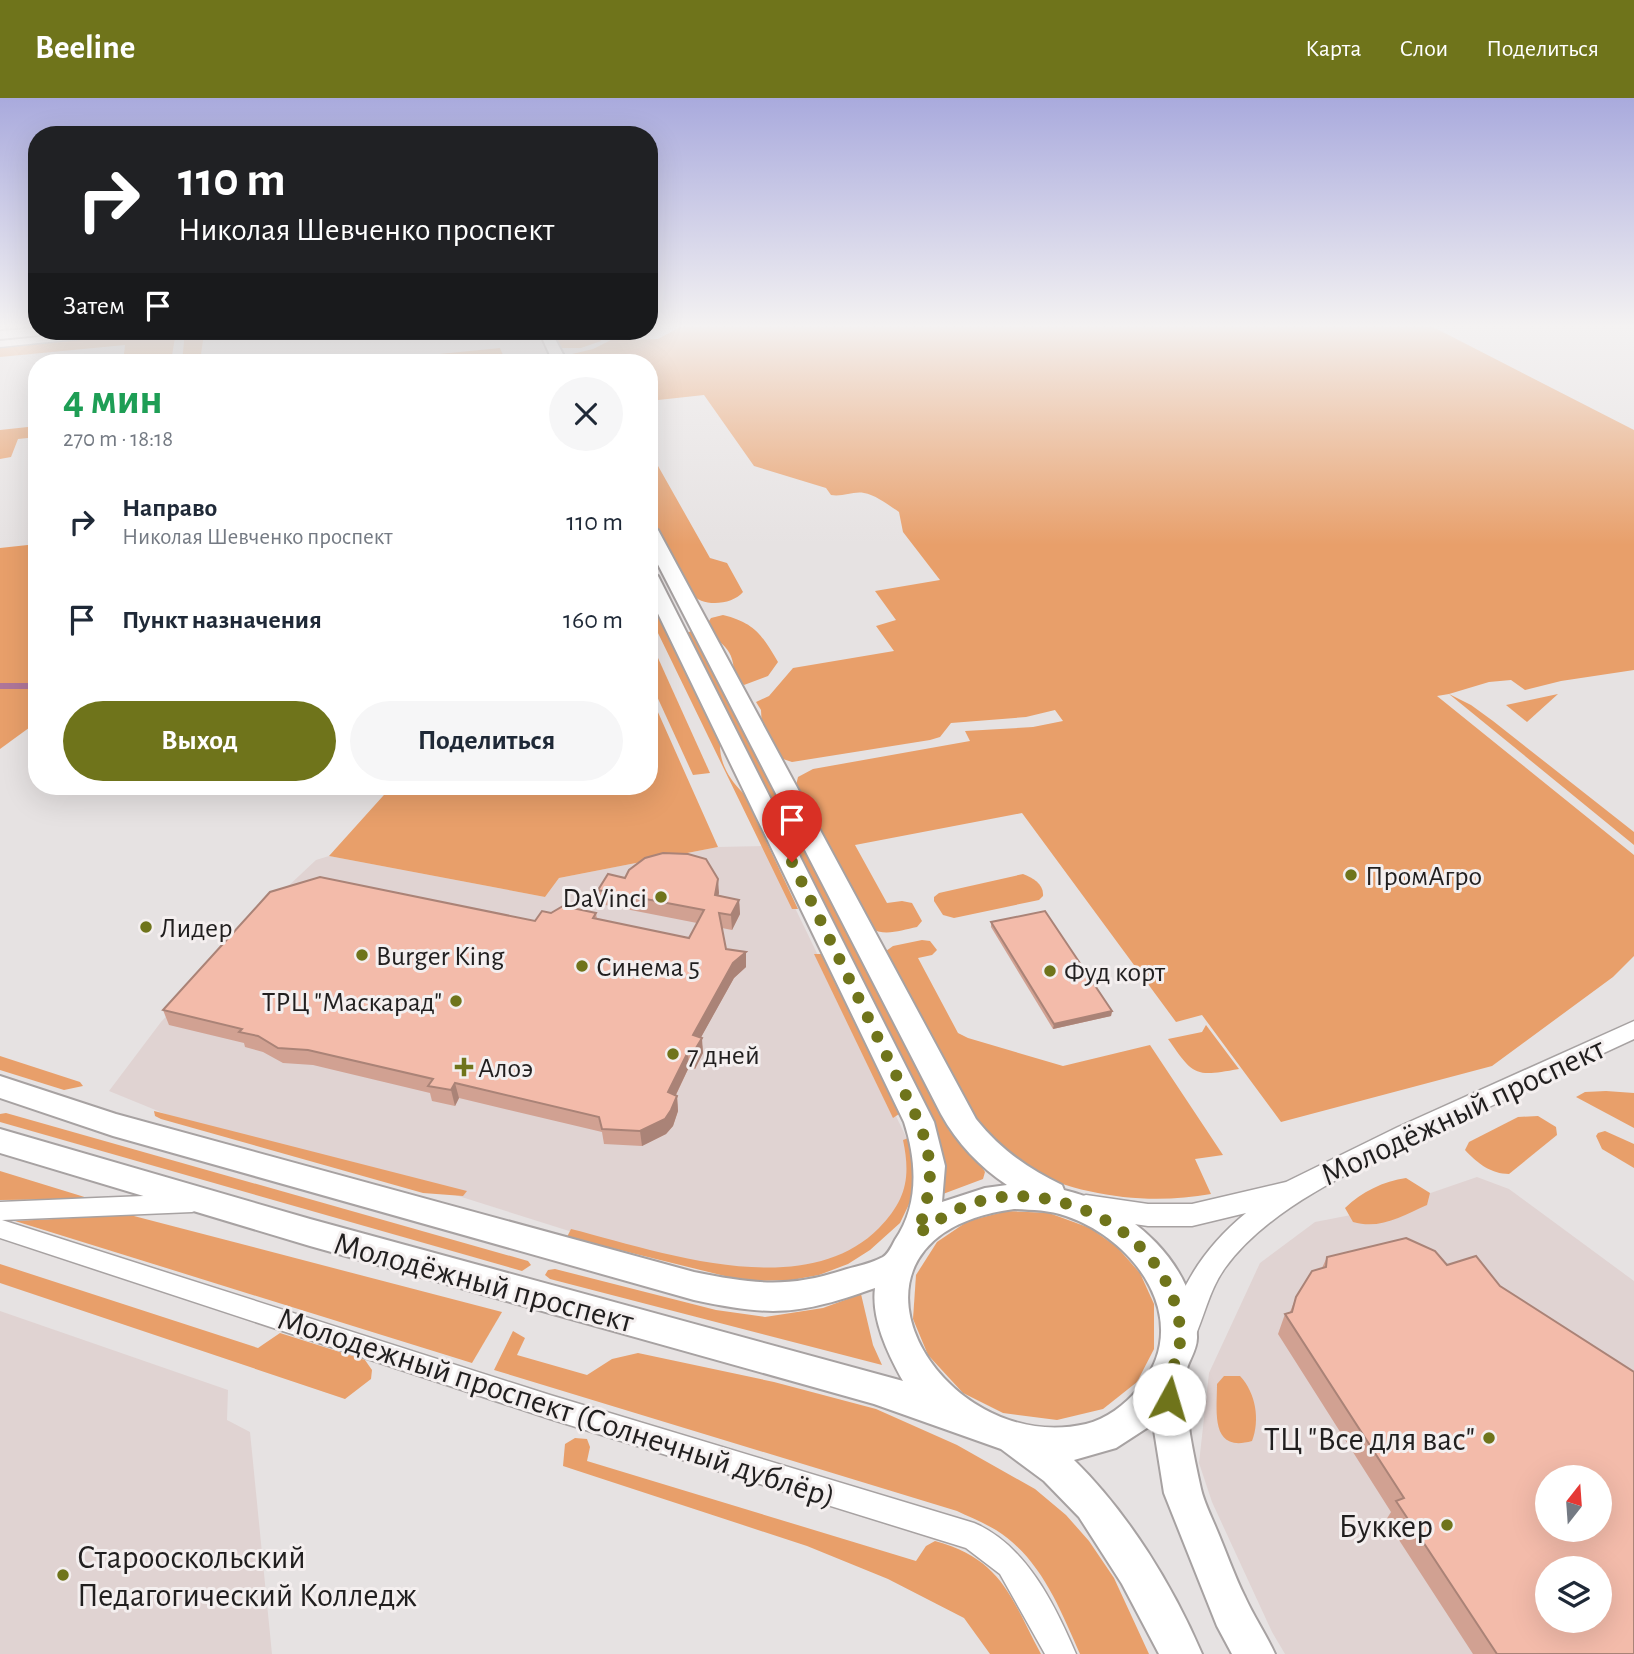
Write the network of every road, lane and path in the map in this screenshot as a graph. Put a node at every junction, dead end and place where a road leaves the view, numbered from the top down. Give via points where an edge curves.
1 (658, 554) edge
2 (658, 586) edge
3 (680, 612) junction
4 (1634, 1029) edge
5 (0, 1087) edge
6 (0, 1141) edge
7 (1291, 1192) junction
8 (203, 1202) junction
9 (1067, 1202) junction
10 (0, 1211) edge
11 (0, 1229) edge
12 (918, 1234) junction
13 (897, 1266) junction
14 (1180, 1341) junction
15 (1168, 1379) junction
16 (967, 1419) junction
17 (1011, 1437) junction
18 (1061, 1654) edge
19 (1181, 1654) edge
20 (1254, 1654) edge

1 - 3 main road
2 - 3 main road
3 - 9 main road via 971,1137 1024,1182
3 - 12 main road via 919,1122 930,1151 932,1175
4 - 7 street, Молодёжный проспект
5 - 13 main road, Молодёжный проспект via 113,1125 694,1286 785,1298 816,1293
6 - 8 main road, Молодёжный проспект
7 - 9 street, Молодёжный проспект via 1192,1215 1148,1215
7 - 14 street, Молодёжный проспект via 1231,1241 1213,1262 1187,1315
8 - 10 street
8 - 16 main road, Молодёжный проспект via 894,1393
9 - 12 main road, Молодёжный проспект via 1024,1196 988,1199 950,1211
9 - 14 main road, Молодёжный проспект via 1129,1236 1152,1261 1172,1294
11 - 18 street, Молодежный проспект (Солнечный дублёр) via 550,1408 974,1537 1010,1564
12 - 13 main road, Молодёжный проспект
13 - 16 main road, Молодёжный проспект via 891,1312 903,1347 929,1389
14 - 15 main road, Молодёжный проспект
15 - 17 main road, Молодёжный проспект via 1147,1408 1111,1433 1069,1444
15 - 20 main road via 1172,1438 1183,1493 1231,1612
16 - 17 main road, Молодёжный проспект
17 - 19 main road via 1056,1469 1092,1504 1136,1570

